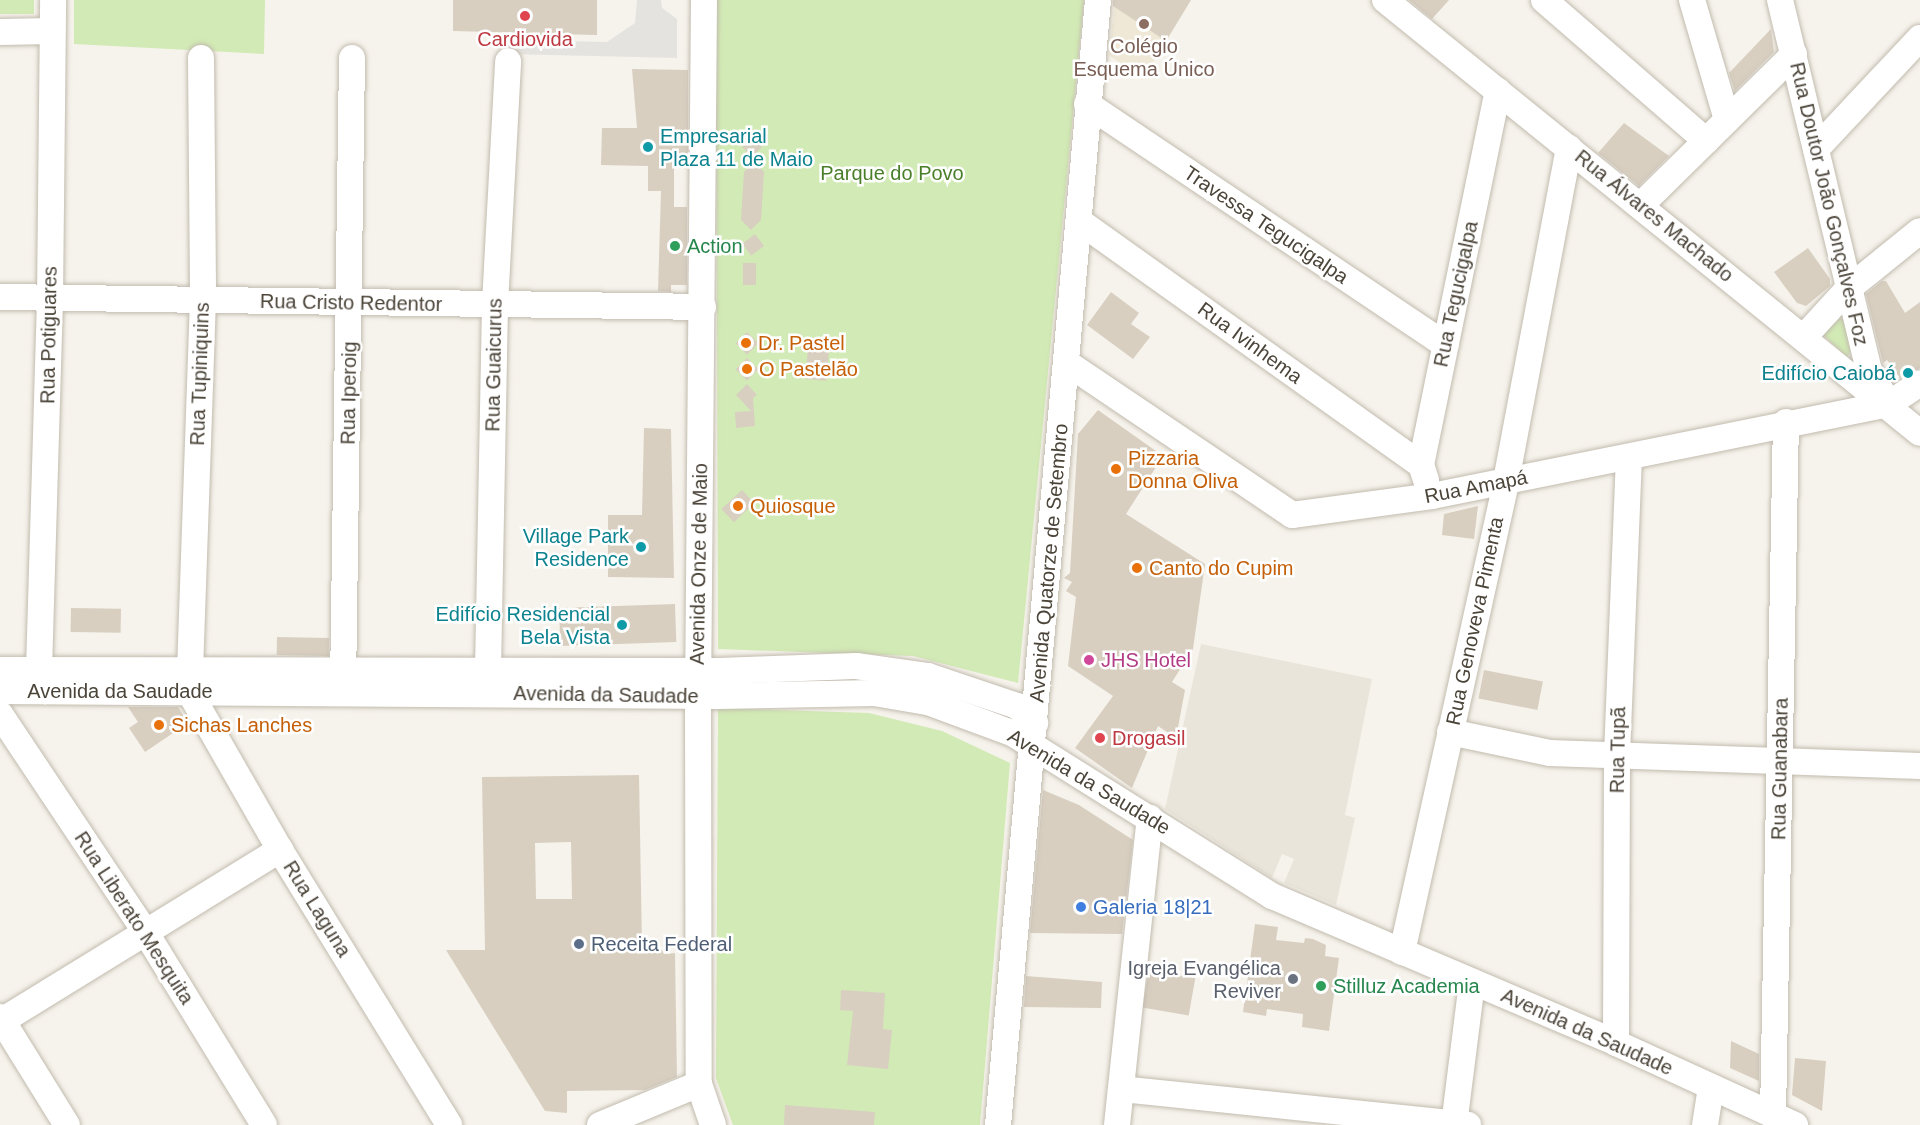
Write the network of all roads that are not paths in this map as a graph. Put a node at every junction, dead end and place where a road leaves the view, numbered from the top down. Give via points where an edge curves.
1 (53, 0) edge
2 (704, 0) edge
3 (1098, 0) edge
4 (1385, 0) edge
5 (1544, 0) edge
6 (1692, 0) edge
7 (1780, 0) edge
8 (0, 32) edge
9 (52, 32) junction
10 (1920, 38) edge
11 (1794, 54) junction
12 (201, 58) dead end
13 (352, 58) dead end
14 (508, 61) dead end
15 (1498, 90) junction
16 (1087, 104) junction
17 (1727, 120) junction
18 (1706, 141) junction
19 (1569, 148) junction
20 (1816, 150) junction
21 (1641, 205) junction
22 (1079, 221) junction
23 (1920, 231) edge
24 (1848, 289) junction
25 (0, 297) edge
26 (51, 298) junction
27 (203, 299) junction
28 (351, 304) junction
29 (495, 304) junction
30 (703, 307) junction
31 (1804, 337) junction
32 (1445, 345) junction
33 (1067, 363) junction
34 (1920, 383) edge
35 (1889, 404) junction
36 (1786, 422) junction
37 (1920, 433) edge
38 (1629, 458) junction
39 (1421, 465) junction
40 (1506, 481) junction
41 (1432, 496) junction
42 (0, 670) edge
43 (39, 670) junction
44 (488, 670) junction
45 (698, 670) junction
46 (189, 680) junction
47 (344, 681) junction
48 (0, 691) edge
49 (698, 696) junction
50 (0, 714) edge
51 (1450, 732) junction
52 (1034, 734) junction
53 (1617, 755) junction
54 (1780, 761) junction
55 (1920, 766) edge
56 (1150, 818) junction
57 (280, 850) junction
58 (146, 933) junction
59 (1402, 952) junction
60 (1472, 982) junction
61 (1, 1020) edge
62 (1616, 1043) junction
63 (699, 1084) junction
64 (1711, 1087) junction
65 (1121, 1089) junction
66 (1784, 1120) edge
67 (1458, 1124) edge
68 (67, 1125) edge
69 (264, 1125) edge
70 (449, 1125) edge
71 (600, 1125) edge
72 (713, 1125) edge
73 (998, 1125) edge
74 (1117, 1125) edge
75 (1705, 1125) edge

1 - 9 street, Rua Potiguares
2 - 30 street, Avenida Onze de Maio
3 - 16 street, Avenida Quatorze de Setembro
4 - 15 street, Rua Álvares Machado
5 - 18 street
6 - 17 street
7 - 11 street, Rua Doutor João Gonçalves Foz
8 - 9 street
9 - 26 street, Rua Potiguares
10 - 20 street
11 - 17 street
11 - 20 street, Rua Doutor João Gonçalves Foz
12 - 27 street, Rua Tupiniquins
13 - 28 street, Rua Iperoig
14 - 29 street, Rua Guaicurus
15 - 19 street, Rua Álvares Machado
15 - 32 street, Rua Tegucigalpa
16 - 22 street, Avenida Quatorze de Setembro
16 - 32 street, Travessa Tegucigalpa
17 - 18 street
18 - 21 street
19 - 21 street, Rua Álvares Machado
19 - 40 street, Rua Genoveva Pimenta
20 - 24 street, Rua Doutor João Gonçalves Foz
21 - 31 street, Rua Álvares Machado
22 - 33 street, Avenida Quatorze de Setembro
22 - 39 street, Rua Ivinhema
23 - 24 street
24 - 31 street
24 - 35 street, Rua Doutor João Gonçalves Foz via 1869,370
25 - 26 street, Rua Cristo Redentor
26 - 27 street, Rua Cristo Redentor
26 - 43 street, Rua Potiguares
27 - 28 street, Rua Cristo Redentor
27 - 46 street, Rua Tupiniquins
28 - 29 street, Rua Cristo Redentor
28 - 47 street, Rua Iperoig
29 - 30 street, Rua Cristo Redentor
29 - 44 street, Rua Guaicurus
30 - 45 street, Avenida Onze de Maio
31 - 35 street, Rua Álvares Machado
32 - 39 street, Rua Tegucigalpa
33 - 41 street, Rua Amapá via 1292,515
33 - 52 street, Avenida Quatorze de Setembro
34 - 35 street, Rua Amapá
35 - 36 street, Rua Amapá
35 - 37 street, Rua Álvares Machado
36 - 38 street, Rua Amapá
36 - 54 street, Rua Guanabara
38 - 40 street, Rua Amapá
38 - 53 street, Rua Tupã
39 - 41 street
40 - 41 street, Rua Amapá
40 - 51 street, Rua Genoveva Pimenta
42 - 43 street, Avenida da Saudade
43 - 46 street, Avenida da Saudade
44 - 45 street, Avenida da Saudade
44 - 47 street, Avenida da Saudade
45 - 49 street, Avenida Onze de Maio
45 - 52 street, Avenida da Saudade via 856,666 928,676 1017,706
46 - 47 street, Avenida da Saudade
46 - 48 street, Avenida da Saudade
46 - 57 street, Rua Laguna
47 - 49 street, Avenida da Saudade
49 - 52 street, Avenida da Saudade via 874,693 928,702 1012,733
49 - 63 street, Avenida Onze de Maio
50 - 58 street, Rua Liberato Mesquita
51 - 53 street via 1550,753
51 - 59 street, Rua Genoveva Pimenta
52 - 56 street, Avenida da Saudade
52 - 73 street, Avenida Quatorze de Setembro
53 - 54 street
53 - 62 street, Rua Tupã
54 - 55 street
54 - 66 street, Rua Guanabara
56 - 59 street, Avenida da Saudade via 1272,896
56 - 65 street
57 - 58 street
57 - 70 street, Rua Laguna
58 - 61 street
58 - 69 street, Rua Liberato Mesquita
59 - 60 street, Avenida da Saudade
60 - 62 street, Avenida da Saudade
60 - 67 street
61 - 68 street
62 - 64 street, Avenida da Saudade
63 - 71 street
63 - 72 street, Avenida Onze de Maio
64 - 66 street, Avenida da Saudade
64 - 75 street
65 - 67 street
65 - 74 street

